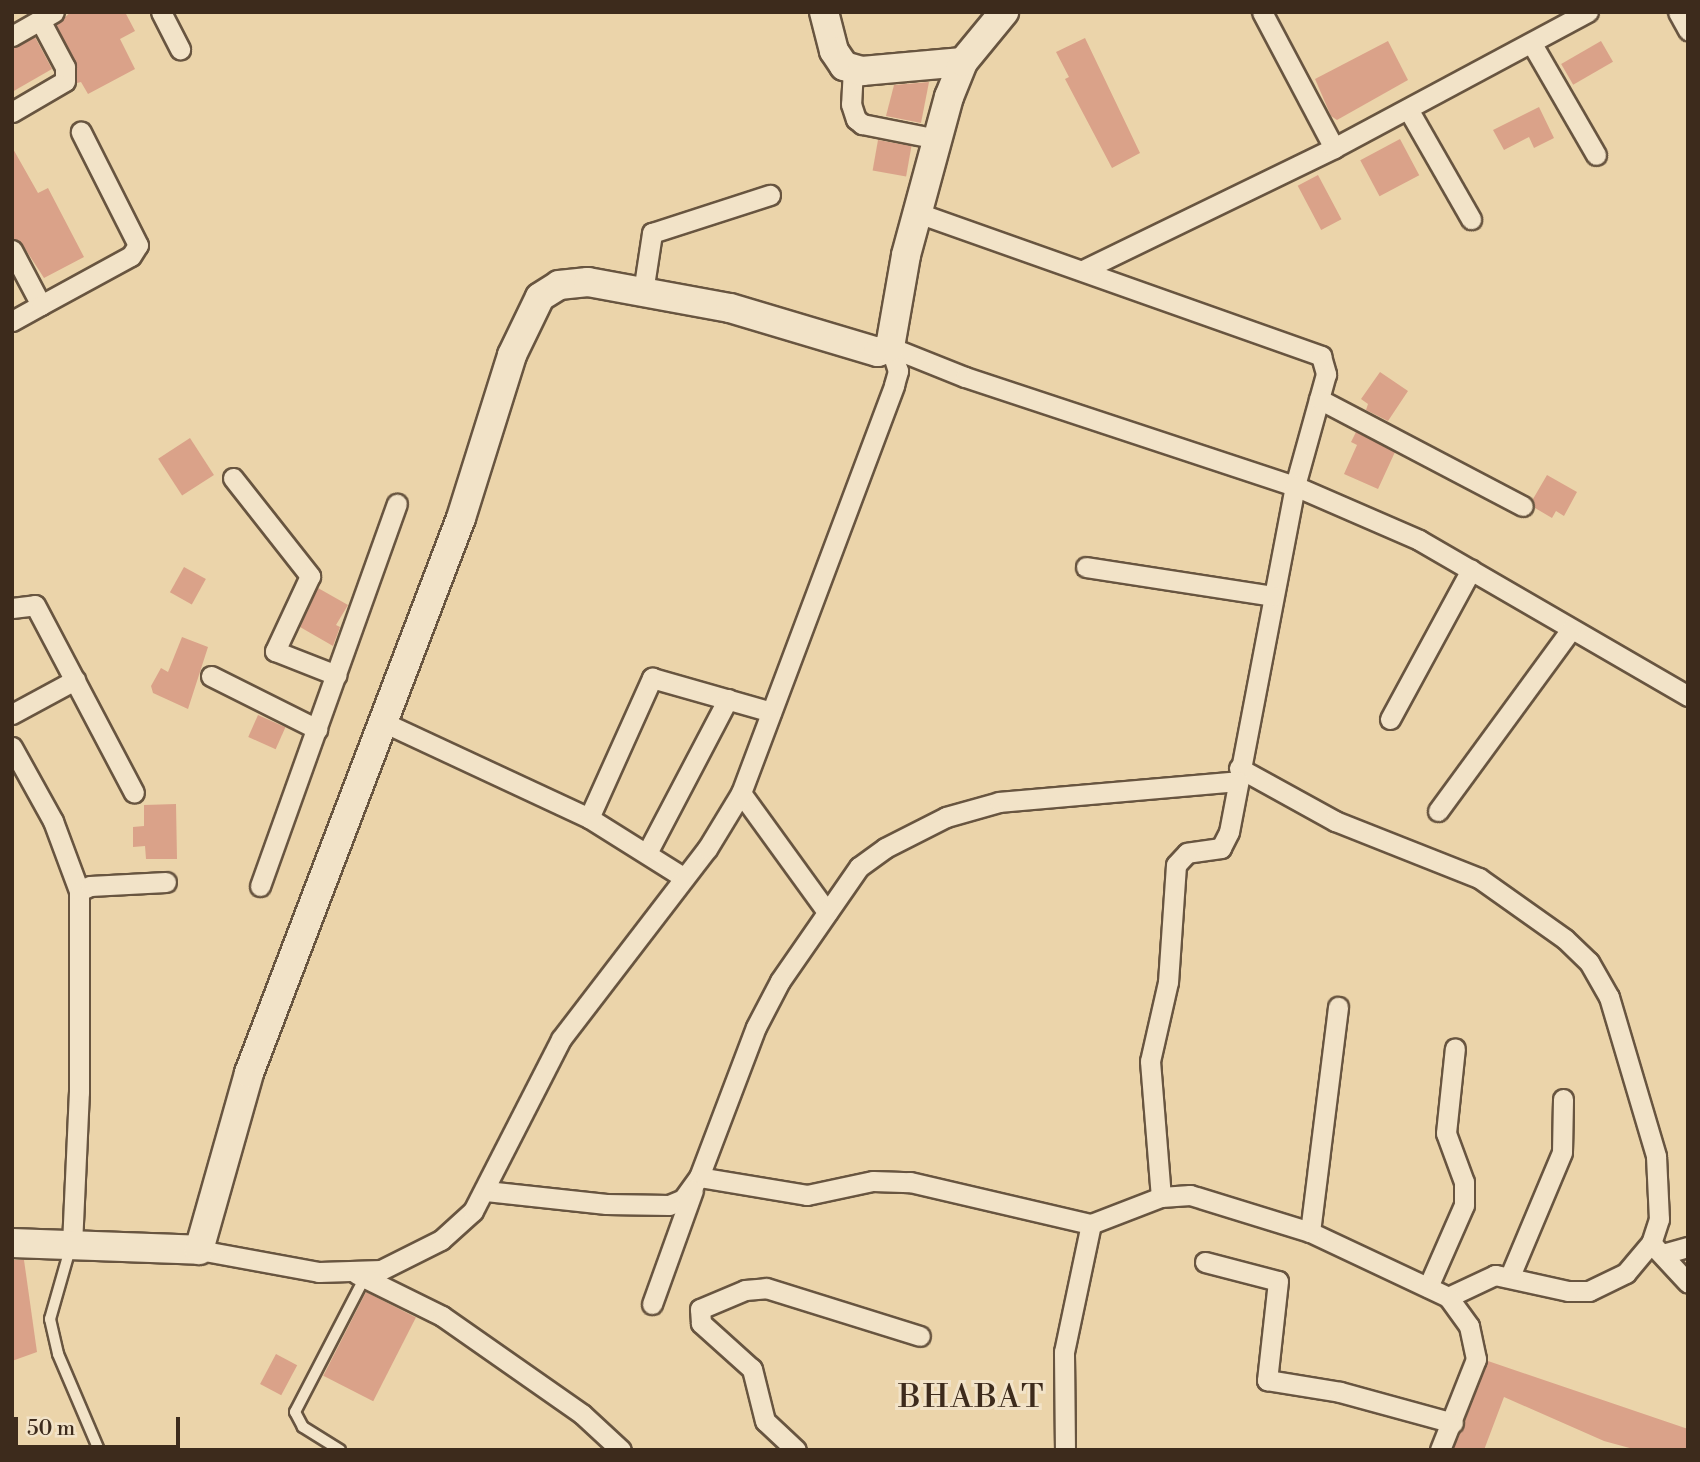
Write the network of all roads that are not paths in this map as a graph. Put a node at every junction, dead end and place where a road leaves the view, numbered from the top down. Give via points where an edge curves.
1 (161, 12) edge
2 (824, 12) edge
3 (1004, 12) edge
4 (1262, 12) edge
5 (1588, 12) edge
6 (1678, 12) edge
7 (47, 16) edge
8 (1688, 30) edge
9 (12, 36) edge
10 (1532, 44) junction
11 (180, 49) dead end
12 (963, 62) junction
13 (853, 68) junction
14 (1408, 109) junction
15 (12, 111) edge
16 (80, 132) dead end
17 (938, 139) junction
18 (1334, 148) junction
19 (1596, 155) dead end
20 (770, 195) dead end
21 (918, 213) junction
22 (1471, 219) dead end
23 (12, 250) edge
24 (1083, 270) junction
25 (643, 292) junction
26 (41, 305) junction
27 (12, 321) edge
28 (890, 347) junction
29 (1319, 399) junction
30 (233, 478) dead end
31 (1295, 486) junction
32 (397, 504) dead end
33 (1523, 506) dead end
34 (1086, 567) dead end
35 (1471, 570) junction
36 (1273, 596) junction
37 (12, 608) edge
38 (1571, 629) junction
39 (211, 676) dead end
40 (336, 676) junction
41 (75, 680) junction
42 (1688, 696) edge
43 (728, 699) junction
44 (771, 712) junction
45 (12, 714) edge
46 (1390, 719) dead end
47 (383, 722) junction
48 (317, 729) junction
49 (12, 747) edge
50 (1238, 774) junction
51 (134, 793) dead end
52 (740, 793) junction
53 (1438, 811) dead end
54 (589, 818) junction
55 (648, 853) junction
56 (682, 877) junction
57 (166, 882) dead end
58 (260, 886) dead end
59 (79, 891) junction
60 (827, 912) junction
61 (1338, 1007) dead end
62 (1455, 1048) dead end
63 (1563, 1099) dead end
64 (696, 1183) junction
65 (486, 1191) junction
66 (1161, 1197) junction
67 (1091, 1224) junction
68 (1310, 1232) junction
69 (12, 1243) edge
70 (72, 1245) junction
71 (1688, 1247) edge
72 (1657, 1249) junction
73 (199, 1250) junction
74 (1205, 1262) dead end
75 (361, 1275) junction
76 (1510, 1276) junction
77 (1688, 1283) edge
78 (1428, 1287) junction
79 (1448, 1297) junction
80 (652, 1304) dead end
81 (920, 1336) dead end
82 (1453, 1423) junction
83 (99, 1450) edge
84 (340, 1450) edge
85 (621, 1450) edge
86 (796, 1450) edge
87 (1065, 1450) edge
88 (1440, 1450) edge

1 - 11 street
2 - 13 street via 834,51 844,66
3 - 12 street
4 - 18 street
5 - 10 street
6 - 8 street
7 - 9 street
7 - 15 street via 65,67 65,81
10 - 14 street
10 - 19 street
12 - 13 street
12 - 17 street
13 - 17 street via 851,104 856,119
14 - 18 street
14 - 22 street
16 - 26 street via 138,245 131,256
17 - 21 street
18 - 24 street
20 - 25 street via 652,233
21 - 24 street
21 - 28 street
23 - 26 street
24 - 29 street via 1321,356 1326,373
25 - 28 street via 730,308 878,352
25 - 47 street via 588,282 559,285 540,297 527,317 476,476
26 - 27 street
28 - 31 street via 965,377
28 - 44 street via 898,371 894,385
29 - 31 street
29 - 33 street
30 - 40 street via 310,576 275,651
31 - 35 street via 1358,510
31 - 36 street
32 - 40 street
34 - 36 street
35 - 38 street
35 - 46 street
36 - 50 street
37 - 41 street via 35,605
38 - 42 street
38 - 53 street
39 - 48 street
40 - 48 street
41 - 45 street
41 - 51 street
43 - 44 street
43 - 54 street via 657,677 647,681
43 - 55 street
44 - 52 street
47 - 54 street
47 - 73 street via 249,1073
48 - 58 street
49 - 59 street via 53,821
50 - 60 street via 977,807 885,848 859,867
50 - 66 street via 1221,848 1187,853 1176,865 1168,982 1150,1061
50 - 72 street via 1335,821 1469,873 1565,939 1589,962 1609,997 1656,1156
52 - 56 street via 725,823
52 - 60 street
54 - 55 street
55 - 56 street
56 - 65 street via 561,1040
57 - 59 street via 90,886
59 - 70 street via 79,1092
60 - 64 street via 780,981 756,1027
61 - 68 street
62 - 78 street via 1446,1133 1464,1182 1464,1205
63 - 76 street via 1562,1152
64 - 65 street via 670,1205 606,1204
64 - 67 street via 791,1194 873,1181 910,1182
64 - 80 street
65 - 75 street via 461,1224 430,1246
66 - 67 street
66 - 68 street via 1207,1198
67 - 87 street via 1066,1339
68 - 78 street
69 - 70 street
70 - 73 street
70 - 83 lane via 50,1319 58,1354
71 - 72 street
72 - 76 street via 1626,1273 1589,1291 1569,1291
72 - 77 street
73 - 75 street
74 - 82 street via 1278,1281 1268,1380 1340,1392
75 - 84 lane via 295,1412 303,1427
75 - 85 street via 461,1329 582,1414
76 - 79 street via 1483,1278
78 - 79 street
79 - 82 street via 1475,1342 1476,1359
81 - 86 street via 766,1289 745,1290 700,1308 701,1323 752,1369 765,1421
82 - 88 street

